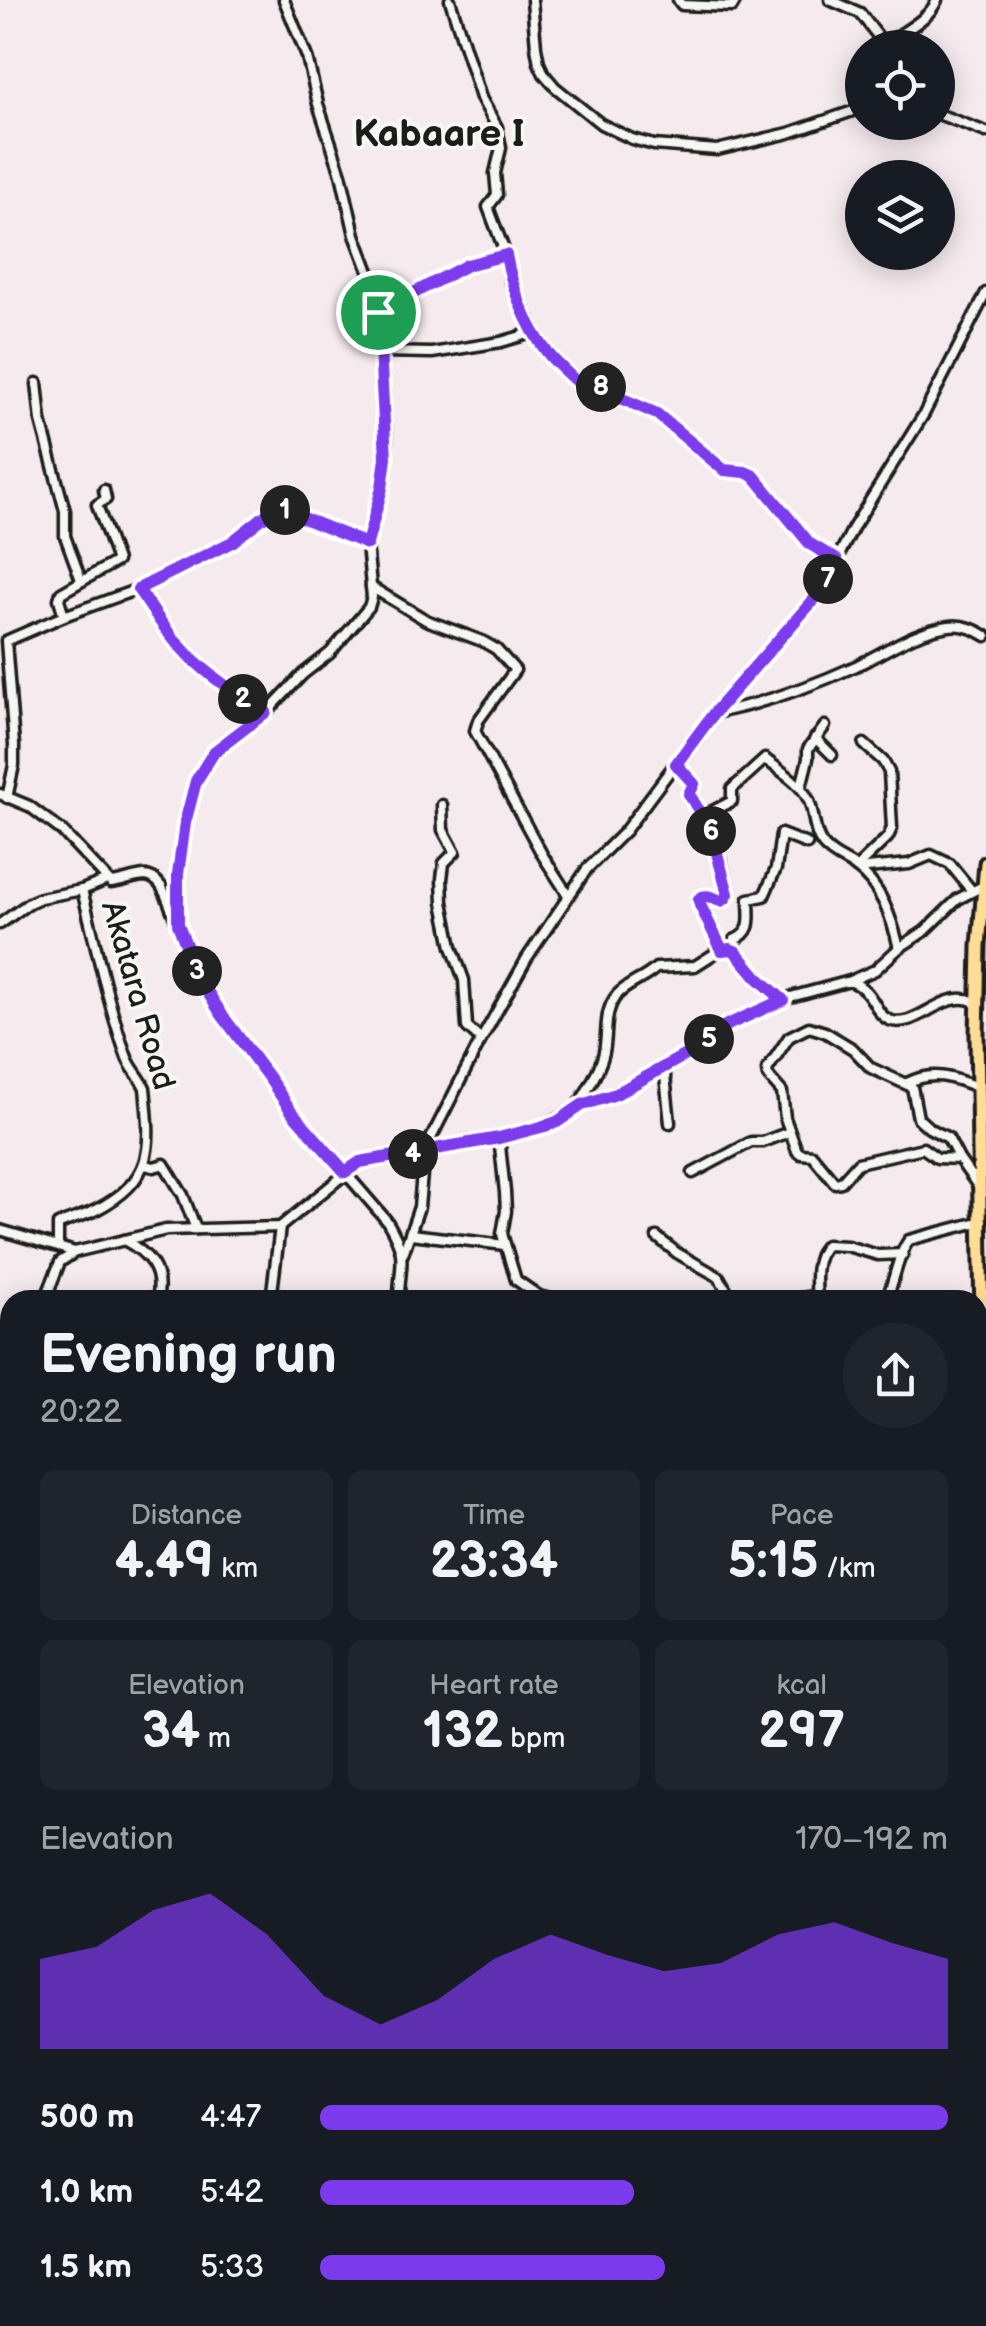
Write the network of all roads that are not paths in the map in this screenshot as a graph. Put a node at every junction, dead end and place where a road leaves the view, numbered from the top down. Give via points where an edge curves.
1 (284, 0) edge
2 (450, 0) edge
3 (532, 0) edge
4 (678, 0) edge
5 (736, 0) edge
6 (830, 0) edge
7 (938, 0) edge
8 (873, 30) edge
9 (907, 30) edge
10 (845, 113) edge
11 (955, 120) edge
12 (986, 132) edge
13 (506, 255) junction
14 (986, 293) edge
15 (378, 312) junction
16 (535, 332) junction
17 (382, 352) junction
18 (37, 383) dead end
19 (104, 490) dead end
20 (367, 544) junction
21 (837, 560) junction
22 (81, 580) junction
23 (371, 587) junction
24 (138, 589) junction
25 (64, 616) junction
26 (986, 636) edge
27 (3, 641) edge
28 (266, 712) junction
29 (714, 713) junction
30 (825, 726) dead end
31 (815, 738) junction
32 (864, 744) dead end
33 (832, 754) dead end
34 (676, 764) junction
35 (801, 787) junction
36 (3, 796) edge
37 (442, 805) dead end
38 (702, 816) junction
39 (807, 844) dead end
40 (986, 862) edge
41 (858, 869) junction
42 (106, 880) junction
43 (981, 880) edge
44 (82, 890) junction
45 (568, 894) junction
46 (0, 924) edge
47 (178, 924) junction
48 (899, 948) junction
49 (722, 950) junction
50 (734, 950) junction
51 (850, 980) junction
52 (783, 1000) junction
53 (977, 1007) junction
54 (982, 1035) edge
55 (481, 1040) junction
56 (664, 1066) junction
57 (907, 1083) junction
58 (978, 1087) junction
59 (577, 1108) junction
60 (670, 1123) dead end
61 (790, 1132) junction
62 (499, 1138) junction
63 (424, 1152) junction
64 (959, 1160) junction
65 (145, 1165) junction
66 (345, 1172) junction
67 (693, 1173) dead end
68 (980, 1189) junction
69 (280, 1227) junction
70 (983, 1228) edge
71 (196, 1229) junction
72 (0, 1230) edge
73 (411, 1234) junction
74 (657, 1237) dead end
75 (123, 1240) junction
76 (505, 1245) junction
77 (58, 1246) junction
78 (75, 1252) junction
79 (403, 1254) junction
80 (902, 1254) junction
81 (49, 1290) edge
82 (159, 1290) edge
83 (273, 1290) edge
84 (400, 1290) edge
85 (531, 1290) edge
86 (726, 1290) edge
87 (817, 1290) edge
88 (889, 1290) edge
89 (984, 1290) edge

1 - 15 street via 307,57
2 - 13 street via 481,98 498,128 497,195 488,207
3 - 10 street via 544,74 601,124 643,142 717,150
4 - 5 street via 732,7
6 - 8 street via 860,13
7 - 9 street
11 - 12 street
13 - 15 street via 467,265
13 - 16 street via 510,280
14 - 21 street
15 - 17 street
16 - 17 street via 432,353
16 - 21 street via 582,387 605,386 657,414 724,470 754,476 810,544
17 - 20 street via 386,468
18 - 22 street via 66,511 65,536
19 - 22 street via 106,499 97,505 117,560
20 - 23 street
20 - 24 street via 281,509
21 - 29 street via 818,595
22 - 25 street via 59,596
23 - 28 street via 369,606 350,630
23 - 45 street via 426,620 482,640 515,670 475,730
24 - 25 street
24 - 28 street via 193,660
25 - 27 street
26 - 29 street via 960,626 932,630 810,684
27 - 36 street via 14,745
28 - 47 street via 214,752 196,781 178,874
29 - 34 street
30 - 31 street
31 - 33 street
31 - 35 street
32 - 41 street via 889,772 892,828
34 - 38 street via 694,784 689,794
34 - 45 street
35 - 38 street via 764,758 732,789 732,801
35 - 41 street via 822,844
36 - 42 street via 29,806 62,832
37 - 55 street via 443,830 454,852 444,863 443,902 464,980 467,1027
38 - 49 street via 728,894 721,901 699,899
39 - 50 street via 781,834 772,879 764,896 749,899 748,928 734,940
40 - 43 main road
41 - 43 street via 931,855
41 - 48 street via 884,904
42 - 44 street
42 - 47 street via 151,877
43 - 48 street
43 - 53 main road
44 - 46 street via 40,898
44 - 65 street, Akatara Road via 126,1058 145,1088
45 - 55 street
47 - 66 street via 222,1015
48 - 51 street via 876,970
49 - 50 street
49 - 59 street via 695,966 656,968 618,995 599,1068
50 - 52 street
51 - 52 street
51 - 53 street via 890,1020 906,1020 958,997
52 - 56 street via 725,1026
53 - 54 main road
54 - 58 main road
55 - 63 street
56 - 59 street
56 - 60 street
57 - 58 street via 932,1074
57 - 61 street via 871,1068 824,1032 798,1030 767,1070 782,1092
57 - 64 street via 918,1118 948,1138
58 - 68 main road
59 - 62 street via 557,1122
61 - 64 street via 797,1151 812,1156 835,1183 858,1162 918,1148
61 - 67 street via 751,1142
62 - 63 street
62 - 76 street
63 - 66 street via 360,1162
63 - 73 street
64 - 68 street
65 - 71 street via 164,1164
65 - 77 street via 135,1182 96,1210 58,1225
66 - 69 street
66 - 79 street via 387,1221
68 - 70 main road
69 - 71 street
69 - 83 street
70 - 80 street via 914,1237
70 - 89 main road
71 - 75 street
72 - 77 street
73 - 76 street
73 - 79 street
74 - 86 street via 719,1278
75 - 78 street
75 - 82 street via 147,1255
76 - 85 street via 516,1280
77 - 78 street
78 - 81 street via 60,1262
79 - 84 street
80 - 87 street via 826,1246
80 - 88 street

